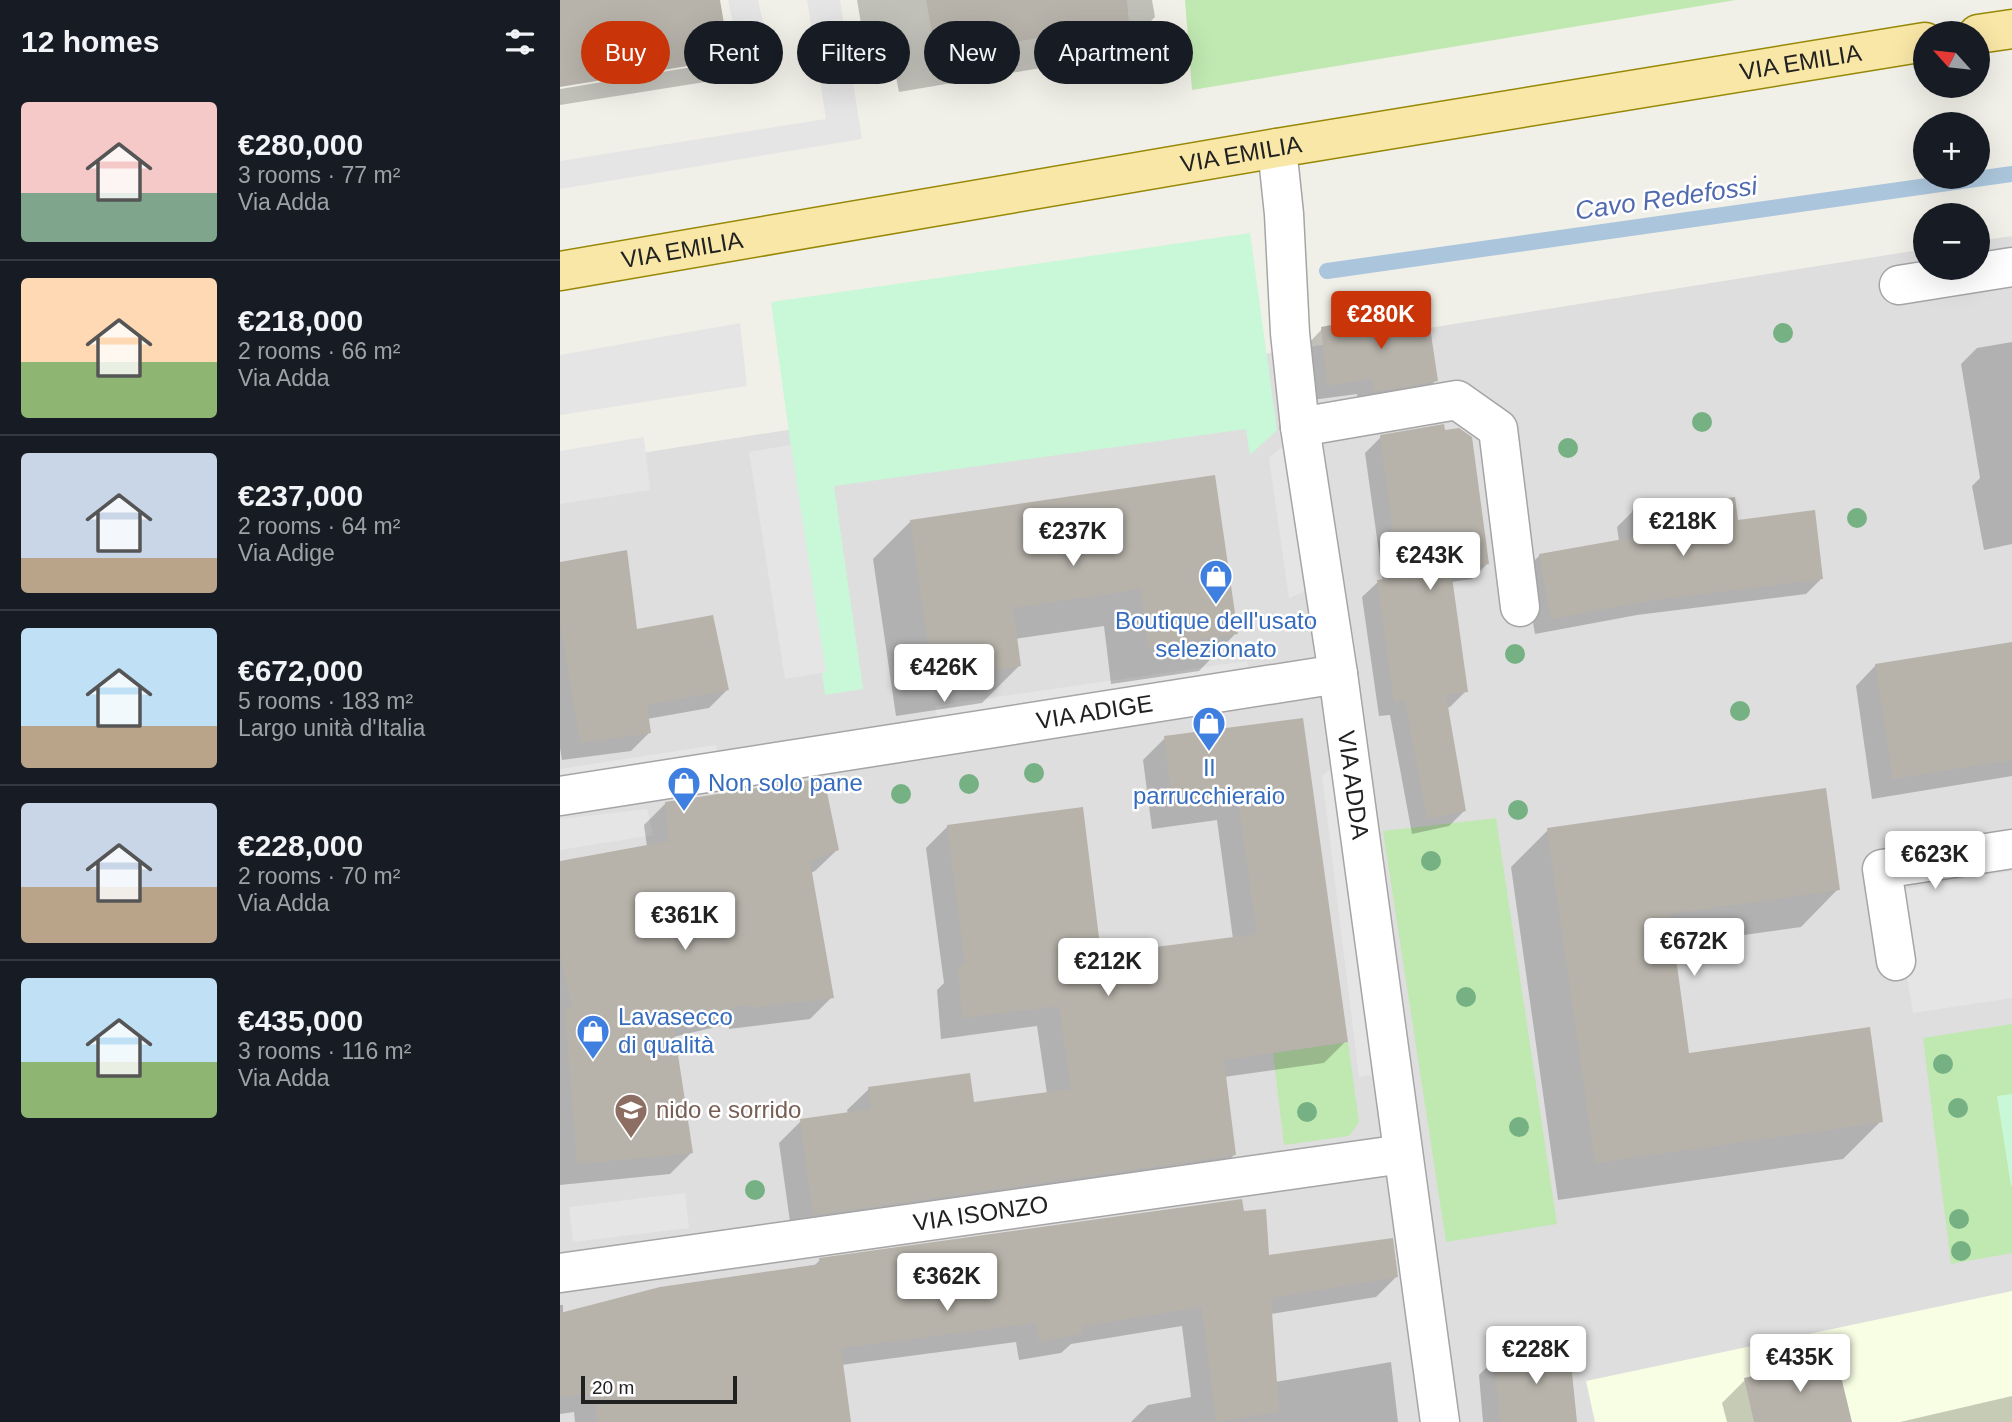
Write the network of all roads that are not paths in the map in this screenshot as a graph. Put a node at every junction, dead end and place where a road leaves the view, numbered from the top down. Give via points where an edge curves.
1 (2012, 29) edge
2 (1990, 32) edge
3 (1913, 44) edge
4 (1277, 148) junction
5 (2012, 267) edge
6 (560, 271) edge
7 (1899, 285) dead end
8 (1300, 427) junction
9 (1520, 607) dead end
10 (1338, 674) junction
11 (560, 796) edge
12 (2012, 849) edge
13 (1896, 961) dead end
14 (1403, 1154) junction
15 (560, 1273) edge
16 (1440, 1422) edge

1 - 2 main road
3 - 4 main road, VIA EMILIA
4 - 6 main road, VIA EMILIA
4 - 8 street, VIA ADDA
5 - 7 street
8 - 9 street via 1457,400 1498,429
8 - 10 street, VIA ADDA
10 - 11 street, VIA ADIGE
10 - 14 street, VIA ADDA
12 - 13 street via 1882,869
14 - 15 street, VIA ISONZO
14 - 16 street, VIA ADDA

